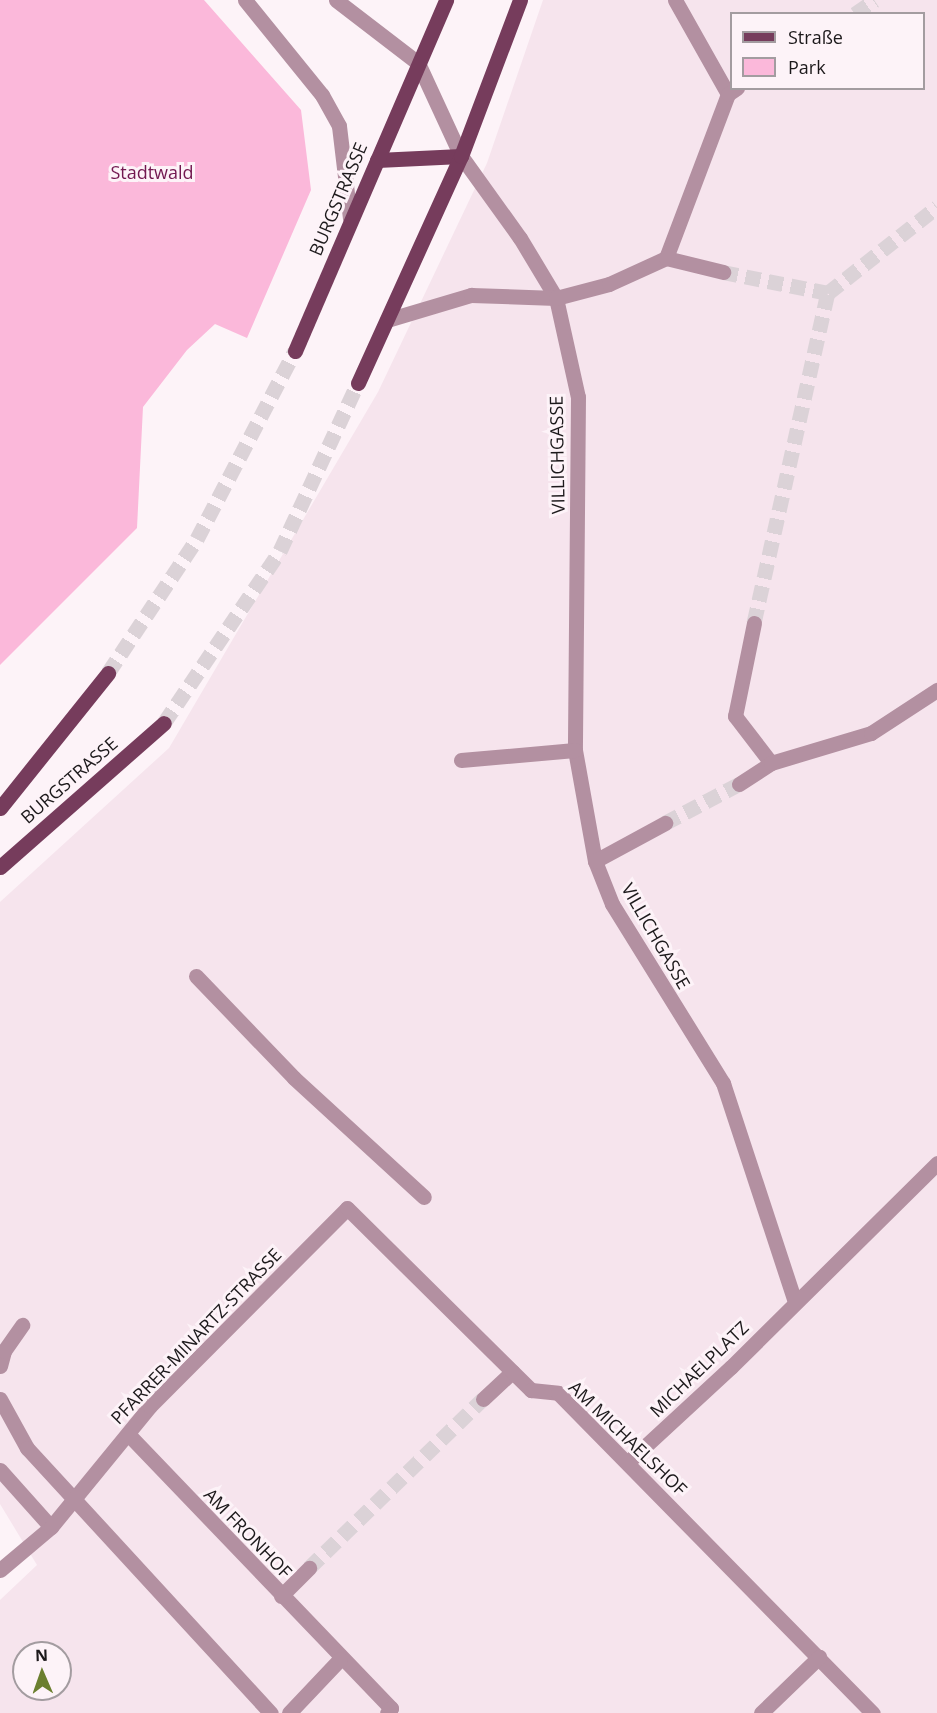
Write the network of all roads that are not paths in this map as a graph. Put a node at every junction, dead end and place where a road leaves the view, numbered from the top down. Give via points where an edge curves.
1 (245, 0) edge
2 (336, 0) edge
3 (446, 0) edge
4 (520, 0) edge
5 (675, 0) edge
6 (418, 63) junction
7 (730, 88) edge
8 (732, 91) edge
9 (461, 156) junction
10 (377, 160) junction
11 (350, 218) junction
12 (666, 258) junction
13 (723, 272) tunnel mouth
14 (556, 298) junction
15 (387, 320) junction
16 (295, 351) tunnel mouth
17 (358, 383) tunnel mouth
18 (754, 623) tunnel mouth
19 (108, 673) tunnel mouth
20 (937, 690) edge
21 (164, 723) tunnel mouth
22 (575, 750) junction
23 (461, 760) dead end
24 (771, 763) junction
25 (739, 783) tunnel mouth
26 (0, 808) edge
27 (665, 823) tunnel mouth
28 (595, 861) junction
29 (0, 867) edge
30 (196, 976) dead end
31 (937, 1163) edge
32 (424, 1197) dead end
33 (347, 1208) joint
34 (795, 1302) junction
35 (22, 1325) dead end
36 (0, 1366) edge
37 (512, 1372) junction
38 (483, 1399) tunnel mouth
39 (0, 1400) edge
40 (128, 1434) junction
41 (628, 1462) junction
42 (0, 1470) edge
43 (72, 1501) junction
44 (51, 1527) junction
45 (309, 1568) tunnel mouth
46 (0, 1570) edge
47 (281, 1596) junction
48 (819, 1657) junction
49 (340, 1659) junction
50 (389, 1710) edge
51 (272, 1713) edge
52 (289, 1713) edge
53 (761, 1713) edge
54 (873, 1713) edge

1 - 11 street via 322,95 339,126
2 - 6 street
3 - 6 main road, BURGSTRASSE
4 - 9 main road
5 - 7 street
6 - 9 street, VILLICHGASSE
6 - 10 main road, BURGSTRASSE
8 - 12 street
9 - 10 main road
9 - 14 street, VILLICHGASSE via 520,238
9 - 15 main road
10 - 11 main road, BURGSTRASSE
11 - 16 main road, BURGSTRASSE
12 - 13 street
12 - 14 street via 609,284
14 - 15 street via 471,295
14 - 22 street, VILLICHGASSE via 578,397
15 - 17 main road
18 - 24 street via 735,716
19 - 26 main road, BURGSTRASSE
20 - 24 street via 871,733
21 - 29 main road, BURGSTRASSE
22 - 23 street
22 - 28 street, VILLICHGASSE
24 - 25 street
27 - 28 street
28 - 34 street, VILLICHGASSE via 612,904 723,1083
30 - 32 street via 294,1078
31 - 34 street
33 - 37 street, AM MICHAELSHOF
33 - 40 street, PFARRER-MINARTZ-STRASSE via 150,1406
34 - 41 street, MICHAELPLATZ
35 - 36 street via 4,1351
37 - 38 street
37 - 41 street, AM MICHAELSHOF via 531,1390 558,1393
39 - 43 street via 27,1448
40 - 43 street, PFARRER-MINARTZ-STRASSE
40 - 47 street, AM FRONHOF
41 - 48 street, AM MICHAELSHOF
42 - 44 street
43 - 44 street, PFARRER-MINARTZ-STRASSE
43 - 51 street
44 - 46 street, PFARRER-MINARTZ-STRASSE
45 - 47 street
47 - 49 street, AM FRONHOF
48 - 53 street
48 - 54 street, AM MICHAELSHOF
49 - 50 street, AM FRONHOF
49 - 52 street

